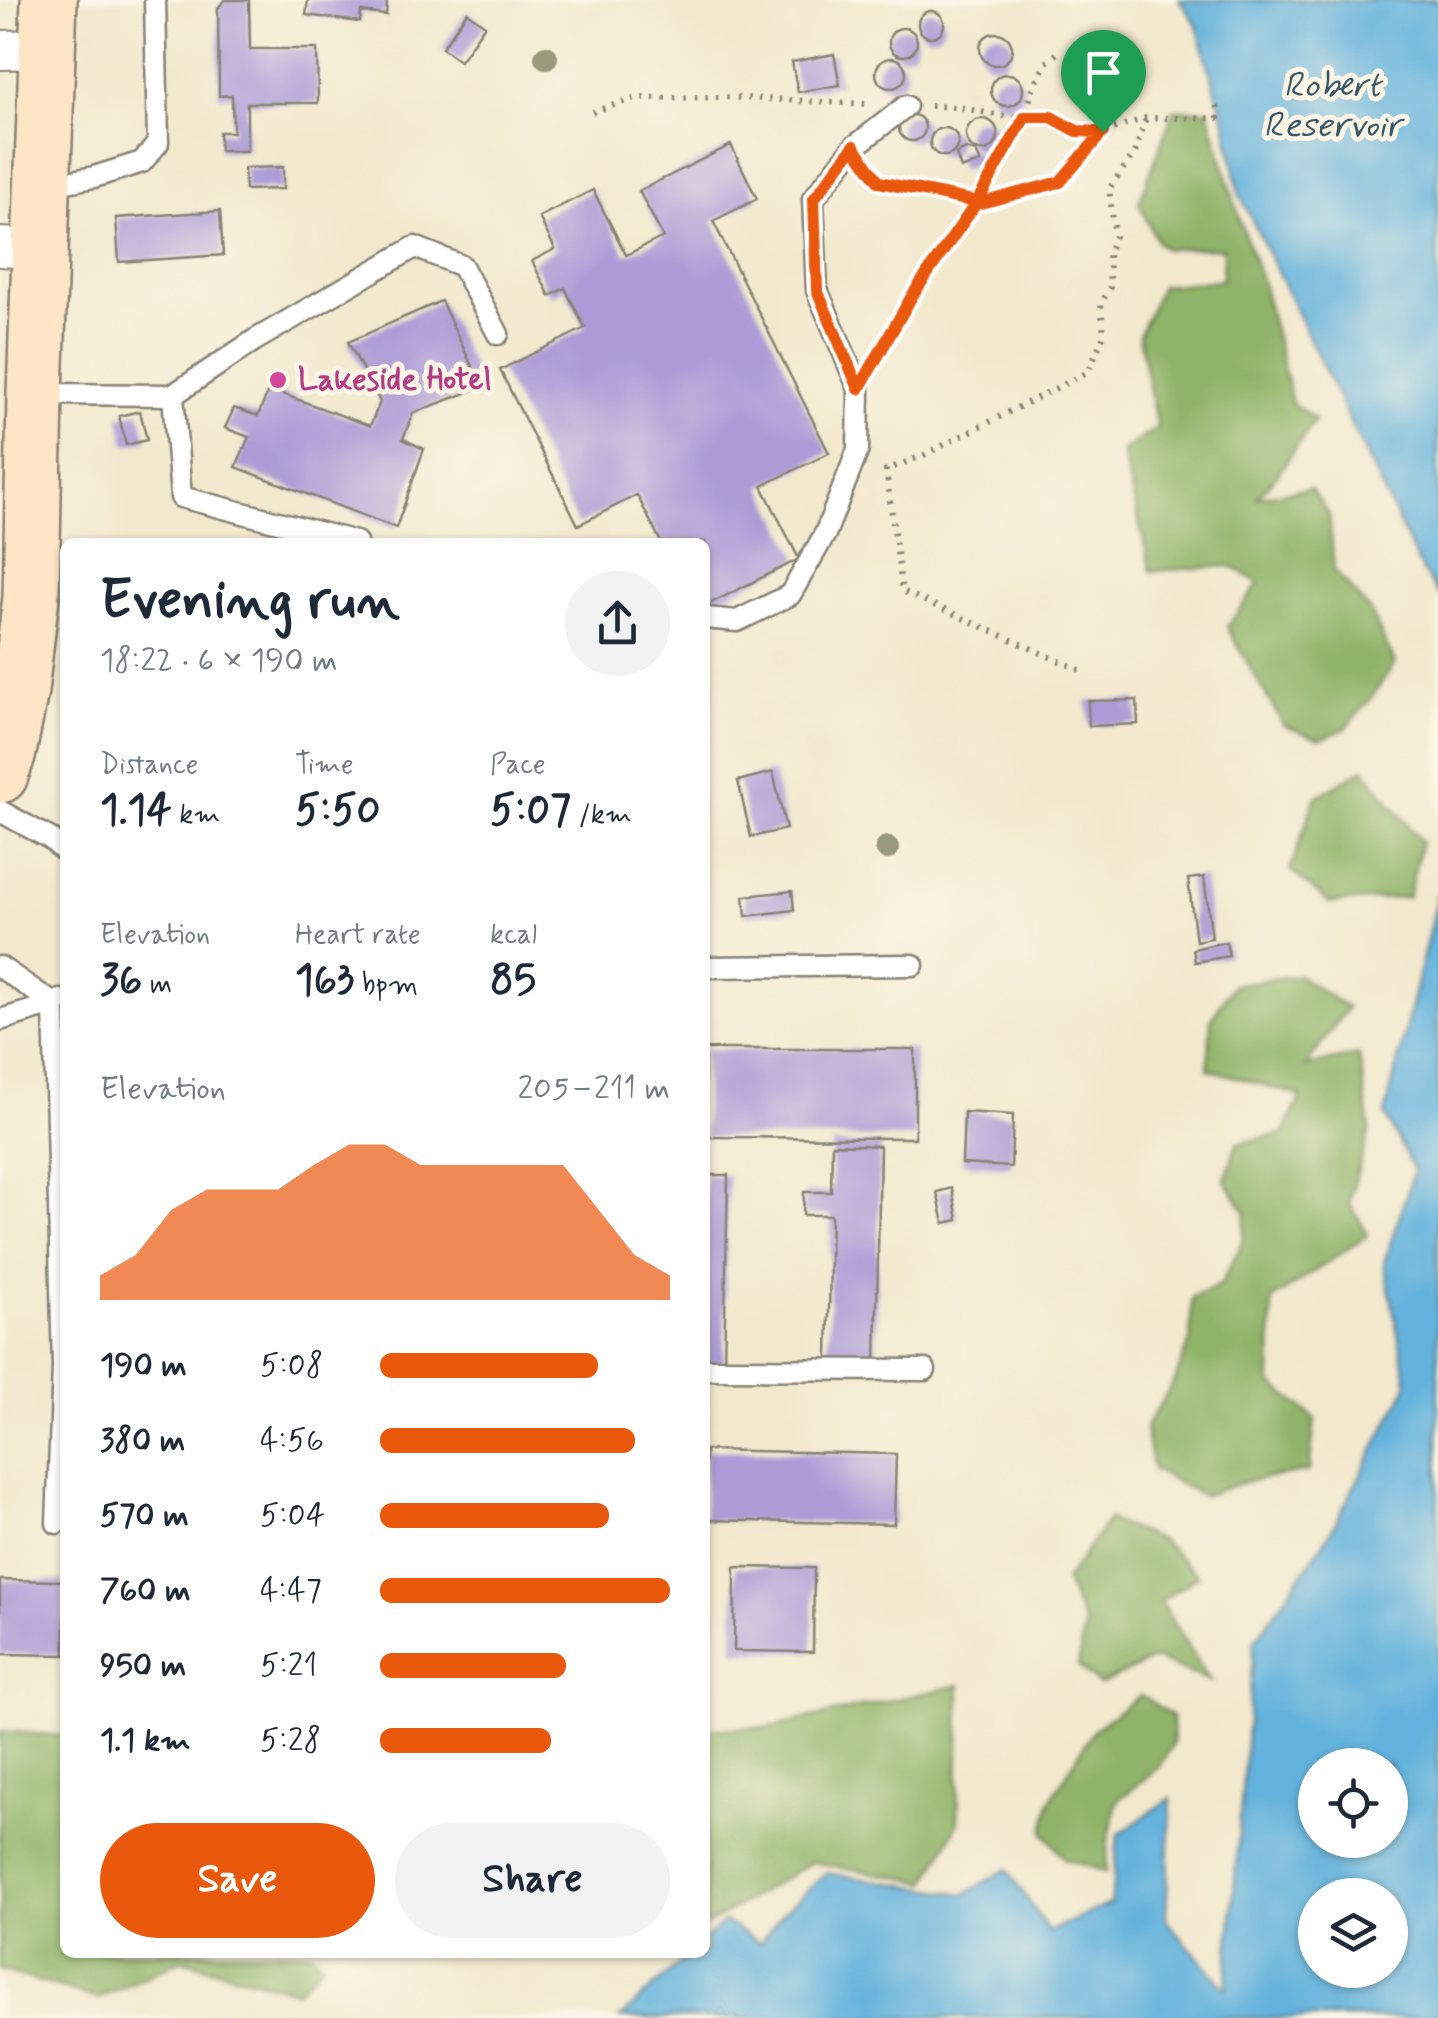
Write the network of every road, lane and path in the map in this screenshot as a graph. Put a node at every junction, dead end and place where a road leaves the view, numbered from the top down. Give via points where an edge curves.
1 (155, 0) edge
2 (31, 33) edge
3 (1062, 50) dead end
4 (1216, 98) dead end
5 (906, 106) junction
6 (592, 112) dead end
7 (1025, 117) junction
8 (1146, 118) junction
9 (1103, 132) junction
10 (854, 146) junction
11 (42, 186) junction
12 (977, 202) junction
13 (20, 248) edge
14 (498, 334) dead end
15 (859, 389) junction
16 (35, 394) junction
17 (173, 395) junction
18 (340, 538) edge
19 (710, 618) edge
20 (1080, 670) dead end
21 (0, 775) edge
22 (0, 811) edge
23 (60, 848) edge
24 (913, 965) dead end
25 (0, 967) edge
26 (710, 967) edge
27 (59, 1000) edge
28 (0, 1020) edge
29 (60, 1073) edge
30 (710, 1370) edge
31 (925, 1370) dead end
32 (60, 1456) edge
33 (57, 1523) dead end

1 - 11 lane via 158,144 142,162
2 - 11 main road
3 - 7 path via 1046,63
4 - 8 path via 1218,118
5 - 6 path via 636,98
5 - 7 path
5 - 10 lane
7 - 9 path
7 - 12 path
8 - 9 path
8 - 20 path via 1135,152 1109,189 1115,236 1108,253 1110,287 1101,304 1104,335 1088,372 886,470 902,590
9 - 12 path via 1060,182
10 - 12 path via 879,182
10 - 15 lane via 814,199 817,290
11 - 13 main road
12 - 15 path
13 - 16 main road
14 - 17 lane via 462,266 415,246
15 - 19 lane via 858,450 825,534 790,595 738,620
16 - 17 lane
16 - 21 main road via 31,597 20,691
17 - 18 lane via 180,497
22 - 23 lane
24 - 26 lane
25 - 27 lane
27 - 28 lane
27 - 29 lane
30 - 31 lane
32 - 33 lane

